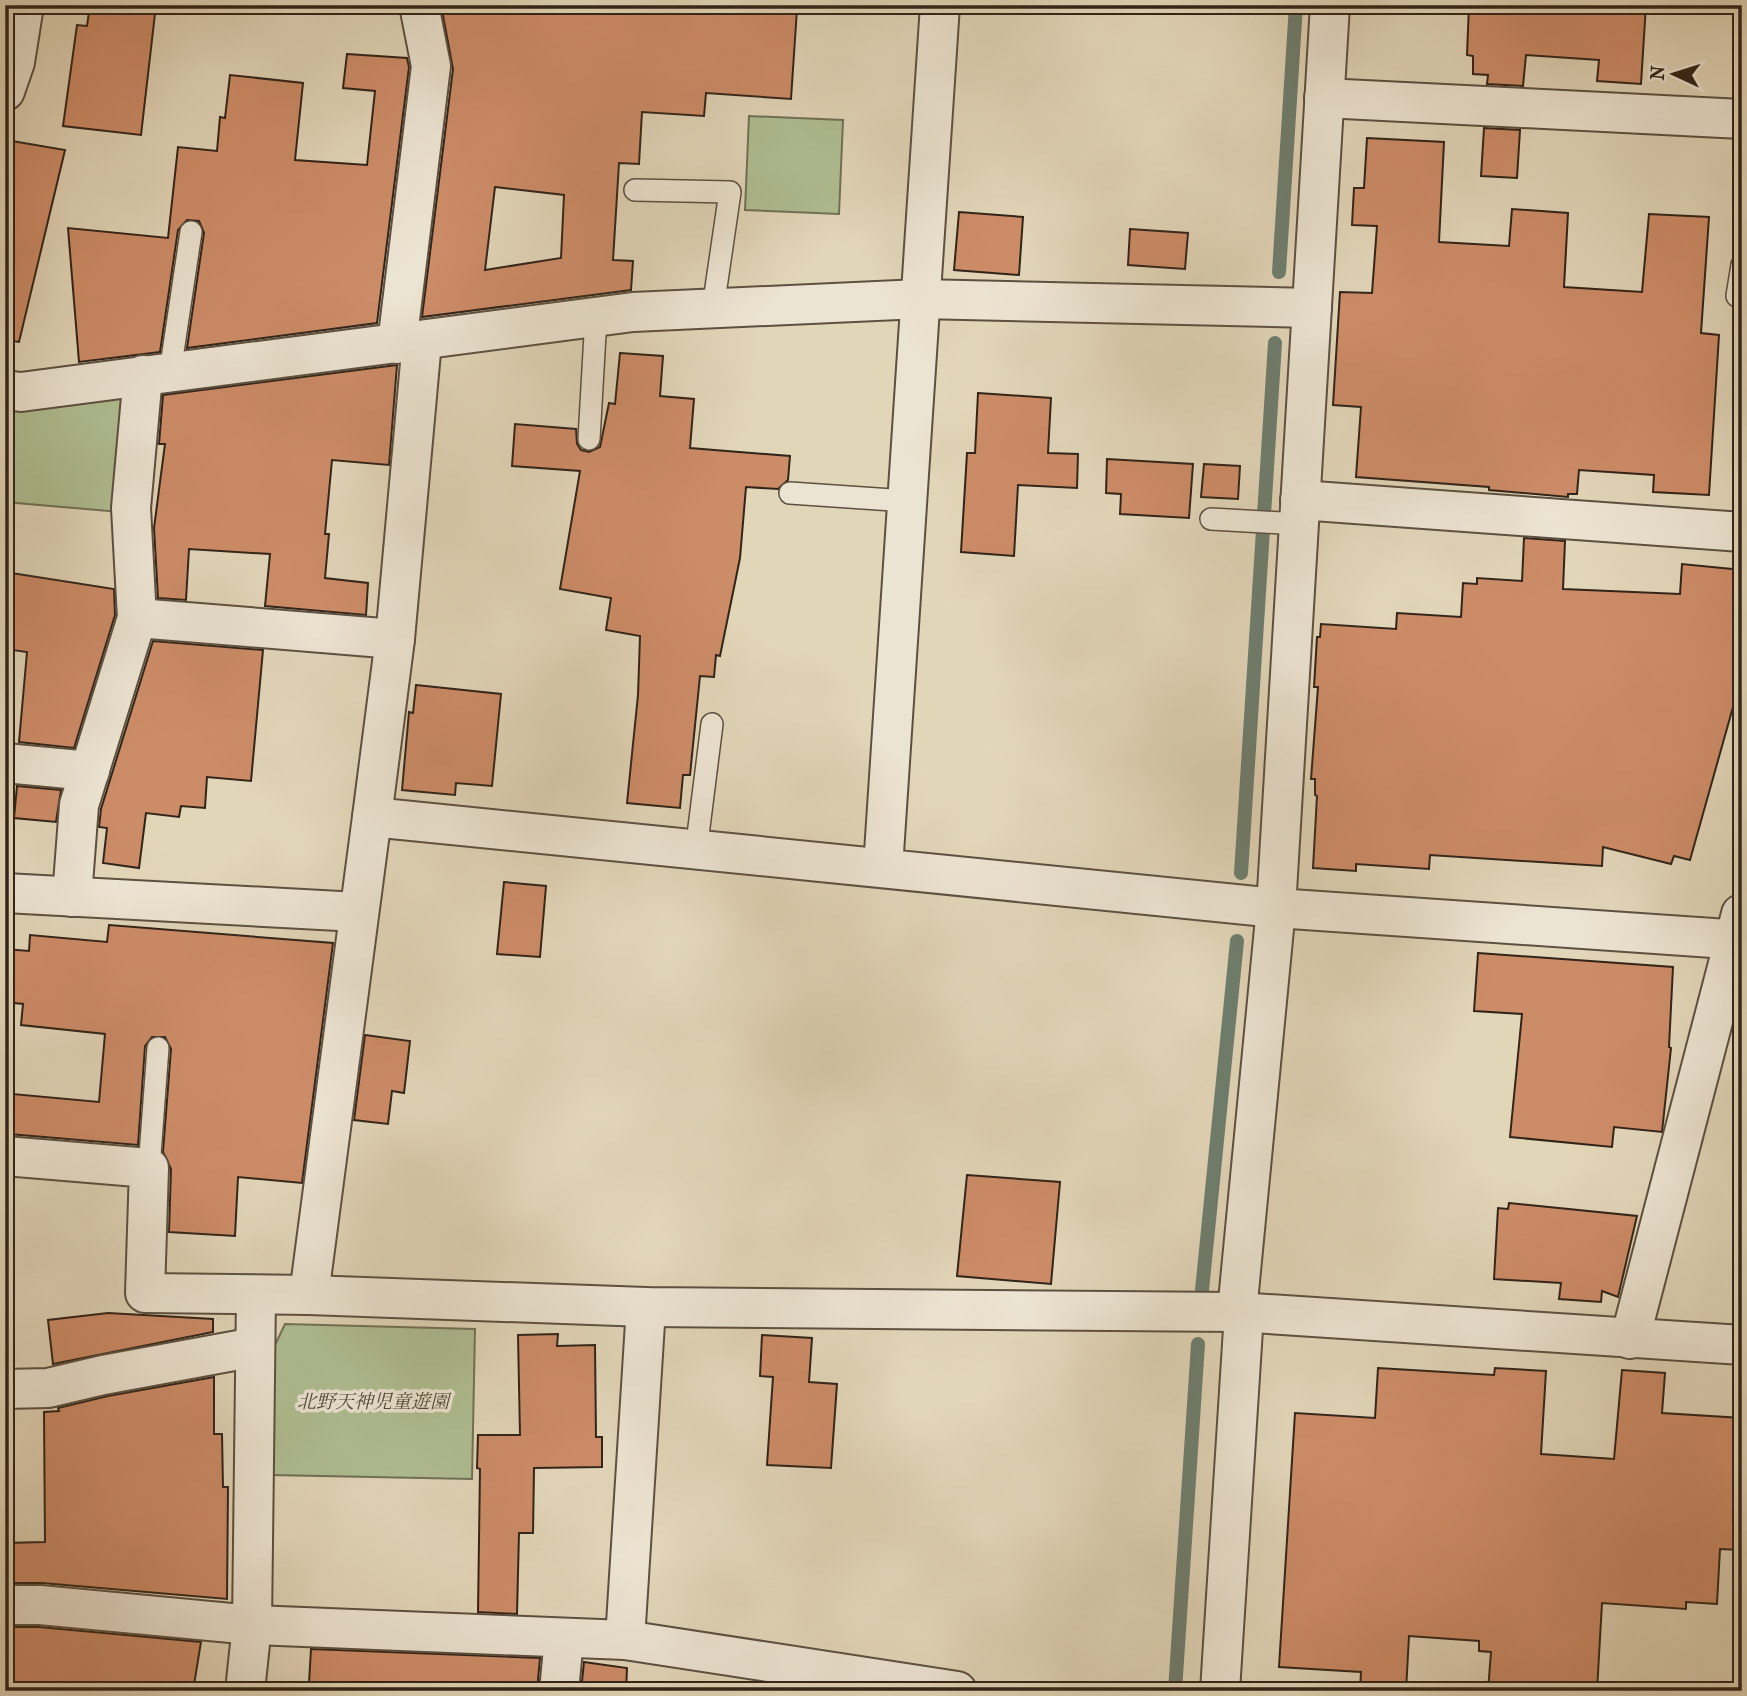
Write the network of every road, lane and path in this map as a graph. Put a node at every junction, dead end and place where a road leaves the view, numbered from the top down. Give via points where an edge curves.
1 (24, 5) edge
2 (419, 5) edge
3 (940, 5) edge
4 (1330, 5) edge
5 (5, 91) edge
6 (1324, 98) junction
7 (1742, 119) edge
8 (635, 190) dead end
9 (191, 232) dead end
10 (1742, 265) edge
11 (1737, 296) dead end
12 (920, 299) junction
13 (713, 308) junction
14 (1312, 308) junction
15 (596, 317) junction
16 (410, 342) junction
17 (156, 374) junction
18 (5, 390) edge
19 (589, 439) dead end
20 (790, 493) dead end
21 (907, 502) junction
22 (1294, 516) junction
23 (1211, 519) dead end
24 (1742, 532) edge
25 (137, 618) junction
26 (395, 639) junction
27 (712, 724) dead end
28 (5, 763) edge
29 (90, 771) junction
30 (372, 817) junction
31 (696, 851) junction
32 (883, 868) junction
33 (5, 893) edge
34 (72, 897) junction
35 (1276, 908) junction
36 (358, 912) junction
37 (1740, 930) edge
38 (158, 1048) dead end
39 (5, 1156) edge
40 (149, 1168) junction
41 (256, 1295) junction
42 (309, 1295) junction
43 (646, 1307) junction
44 (1240, 1313) junction
45 (1630, 1339) junction
46 (1742, 1345) edge
47 (255, 1346) junction
48 (5, 1390) edge
49 (5, 1605) edge
50 (252, 1625) junction
51 (564, 1638) junction
52 (625, 1640) junction
53 (823, 1681) edge
54 (246, 1691) edge
55 (559, 1691) edge
56 (957, 1691) edge
57 (1220, 1691) edge

1 - 5 street via 15,62
2 - 16 street via 431,66
3 - 12 street
4 - 6 street
6 - 7 street
6 - 14 street
8 - 13 lane via 730,192
9 - 17 lane
10 - 11 lane
12 - 13 street
12 - 14 street
12 - 21 street
13 - 15 street
14 - 22 street
15 - 16 street
15 - 19 lane
16 - 17 street
16 - 26 street
17 - 18 street via 21,392
17 - 25 street via 131,508
20 - 21 lane
21 - 32 street
22 - 23 lane via 1253,521
22 - 24 street
22 - 35 street
25 - 26 street
25 - 29 street
26 - 30 street
27 - 31 lane
28 - 29 street
29 - 34 street via 79,805
30 - 31 street
30 - 36 street
31 - 32 street
32 - 35 street
33 - 34 street
34 - 36 street
35 - 37 street
35 - 44 street
36 - 42 street
37 - 45 street
38 - 40 lane
39 - 40 street
40 - 41 street via 145,1293
41 - 42 street
41 - 47 street
42 - 43 street
43 - 44 street
43 - 52 street
44 - 45 street
44 - 57 street
45 - 46 street
47 - 48 street via 48,1388
47 - 50 street
49 - 50 street
50 - 51 street
50 - 54 street
51 - 52 street
51 - 55 street
52 - 53 street
53 - 56 street

